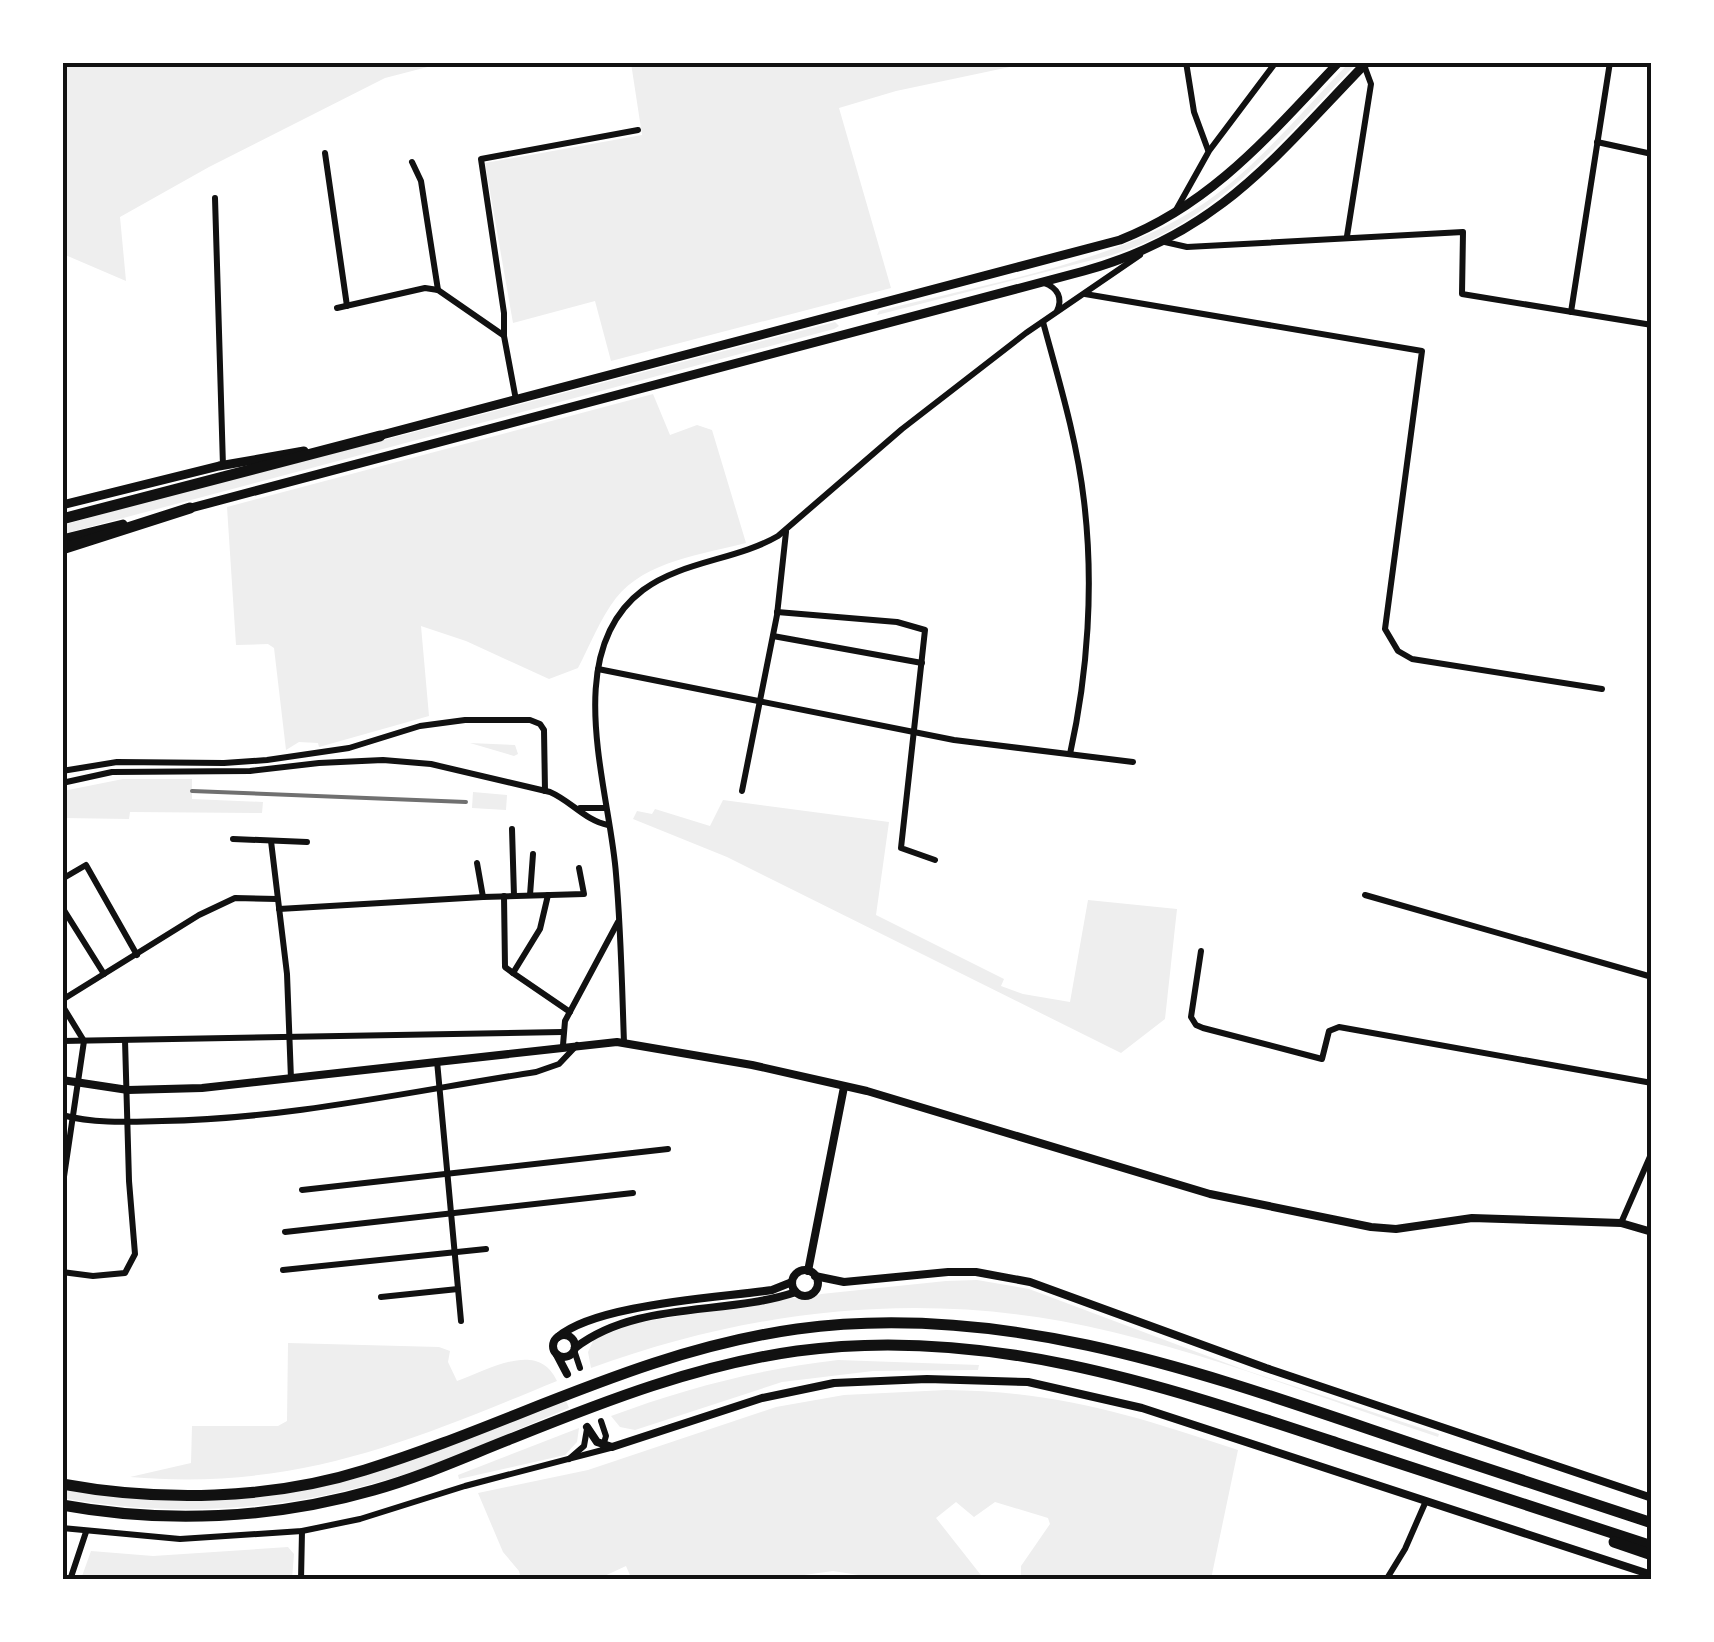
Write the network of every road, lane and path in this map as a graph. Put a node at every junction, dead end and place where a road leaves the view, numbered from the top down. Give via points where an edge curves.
1 (1186, 62) edge
2 (1276, 62) edge
3 (1339, 62) edge
4 (1610, 62) edge
5 (1366, 64) edge
6 (638, 130) dead end
7 (1597, 142) junction
8 (1209, 151) junction
9 (325, 153) dead end
10 (1652, 154) edge
11 (412, 162) dead end
12 (216, 198) dead end
13 (1171, 216) junction
14 (1347, 236) junction
15 (1165, 242) junction
16 (1145, 251) junction
17 (1042, 282) junction
18 (438, 290) junction
19 (1083, 294) junction
20 (882, 304) junction
21 (347, 306) junction
22 (337, 308) dead end
23 (1056, 312) junction
24 (1571, 312) junction
25 (821, 319) junction
26 (1042, 322) junction
27 (881, 325) junction
28 (1652, 325) edge
29 (504, 336) junction
30 (827, 338) junction
31 (516, 400) junction
32 (380, 436) junction
33 (223, 466) junction
34 (62, 505) edge
35 (190, 508) junction
36 (62, 518) edge
37 (786, 531) junction
38 (62, 539) edge
39 (62, 550) edge
40 (777, 612) junction
41 (772, 636) junction
42 (922, 663) junction
43 (598, 669) junction
44 (1602, 689) dead end
45 (760, 704) junction
46 (916, 733) junction
47 (1070, 754) junction
48 (1133, 762) dead end
49 (62, 771) edge
50 (62, 783) edge
51 (545, 791) junction
52 (742, 791) dead end
53 (579, 808) junction
54 (604, 808) junction
55 (608, 826) junction
56 (512, 829) dead end
57 (233, 839) dead end
58 (271, 841) junction
59 (306, 842) dead end
60 (533, 854) dead end
61 (935, 860) dead end
62 (476, 863) dead end
63 (579, 868) dead end
64 (62, 879) edge
65 (548, 895) junction
66 (1365, 895) dead end
67 (504, 896) junction
68 (514, 896) junction
69 (530, 896) junction
70 (483, 897) junction
71 (278, 898) junction
72 (62, 907) edge
73 (279, 910) junction
74 (618, 921) junction
75 (1201, 951) dead end
76 (136, 955) junction
77 (513, 973) junction
78 (104, 974) junction
79 (1652, 977) edge
80 (62, 1003) edge
81 (570, 1012) junction
82 (562, 1032) junction
83 (290, 1038) junction
84 (125, 1040) junction
85 (62, 1041) edge
86 (84, 1041) junction
87 (624, 1043) junction
88 (578, 1044) junction
89 (563, 1045) junction
90 (437, 1062) junction
91 (291, 1078) junction
92 (62, 1080) edge
93 (1652, 1083) edge
94 (79, 1084) junction
95 (439, 1087) junction
96 (844, 1087) junction
97 (128, 1090) junction
98 (62, 1115) edge
99 (72, 1118) junction
100 (129, 1122) junction
101 (668, 1149) dead end
102 (1652, 1152) edge
103 (448, 1174) junction
104 (62, 1190) edge
105 (302, 1190) dead end
106 (633, 1192) dead end
107 (451, 1212) junction
108 (1621, 1223) junction
109 (285, 1232) dead end
110 (1652, 1232) edge
111 (486, 1249) dead end
112 (455, 1252) junction
113 (282, 1270) dead end
114 (62, 1272) edge
115 (812, 1273) junction
116 (792, 1282) junction
117 (458, 1289) junction
118 (796, 1292) junction
119 (381, 1297) dead end
120 (462, 1321) dead end
121 (558, 1337) junction
122 (574, 1349) junction
123 (557, 1356) junction
124 (580, 1368) dead end
125 (567, 1374) dead end
126 (601, 1421) dead end
127 (587, 1427) joint
128 (603, 1446) junction
129 (620, 1446) junction
130 (590, 1455) junction
131 (564, 1462) junction
132 (62, 1482) edge
133 (1484, 1492) junction
134 (1652, 1498) edge
135 (1427, 1499) junction
136 (62, 1505) edge
137 (1652, 1522) edge
138 (62, 1528) edge
139 (302, 1531) junction
140 (86, 1532) junction
141 (1652, 1546) edge
142 (1652, 1554) edge
143 (1652, 1574) edge
144 (70, 1580) edge
145 (301, 1580) edge
146 (1386, 1580) edge

1 - 8 street
2 - 8 street
3 - 13 main road via 1232,172
4 - 7 street
5 - 14 street via 1371,84
5 - 15 main road via 1245,187
6 - 29 street via 481,159
7 - 10 street
7 - 24 street
8 - 13 street
9 - 21 street
11 - 18 street
12 - 33 street
13 - 20 main road via 1100,246
14 - 15 street via 1187,248
14 - 24 street via 1463,232 1462,294
15 - 16 main road
16 - 17 main road
16 - 19 street
17 - 23 street via 1058,293
17 - 27 main road
18 - 21 street
18 - 29 street
19 - 23 street
19 - 44 street via 1422,351 1385,630 1412,659
20 - 25 main road
20 - 27 main road via 869,314
21 - 22 street
23 - 26 street
24 - 28 street
25 - 30 main road via 844,322
25 - 31 main road
26 - 37 street via 902,429
26 - 47 street via 1075,449 1088,544 1085,656
27 - 30 main road
29 - 31 street
30 - 35 main road
31 - 32 main road
32 - 33 main road
32 - 36 highway
33 - 34 main road
35 - 38 main road
35 - 39 highway
37 - 40 street
37 - 43 street via 644,589 614,625
40 - 41 street
40 - 42 street via 925,630
41 - 42 street
41 - 45 street
42 - 46 street
43 - 45 street
43 - 54 street
45 - 46 street
45 - 52 street
46 - 47 street
46 - 61 street via 901,848
47 - 48 street
49 - 51 street via 126,761 266,760 350,748 420,726 530,720 544,730
50 - 51 street via 112,772 250,771 383,760 431,764
51 - 53 street
53 - 54 street
53 - 55 street
54 - 55 street
55 - 74 street
56 - 68 street
57 - 58 street
58 - 59 street
58 - 71 street
60 - 69 street
62 - 70 street
63 - 65 street via 584,894
64 - 76 street via 86,865
65 - 69 street
65 - 77 street via 540,929
66 - 79 street
67 - 68 street
67 - 70 street
67 - 77 street via 505,967
68 - 69 street
70 - 73 street
71 - 73 street
71 - 76 street via 235,898
72 - 78 street
73 - 83 street
74 - 81 street
74 - 87 street
75 - 93 street via 1191,1010 1196,1026 1322,1059 1328,1031 1339,1027
76 - 78 street
77 - 81 street
78 - 80 street
80 - 86 street
81 - 82 street
82 - 83 street
82 - 89 street
83 - 84 street
83 - 91 street
84 - 86 street
84 - 97 street
85 - 86 street
86 - 94 street
87 - 88 street
87 - 96 street
88 - 89 street
88 - 95 street via 560,1064 536,1072
89 - 90 street
90 - 91 street
90 - 95 street
91 - 97 street
92 - 94 street
94 - 97 street
94 - 99 street
95 - 100 street via 206,1120
95 - 103 street
96 - 108 street via 1210,1194 1371,1227 1472,1218
96 - 115 street
97 - 100 street
98 - 99 street
99 - 100 street
99 - 104 street
100 - 114 street via 135,1254 126,1273
101 - 103 street
102 - 108 street
103 - 105 street
103 - 107 street
106 - 107 street
107 - 109 street
107 - 112 street
108 - 110 street
111 - 112 street
112 - 113 street
112 - 117 street
115 - 116 street via 800,1272
115 - 118 street via 814,1292
115 - 134 street via 844,1282 976,1272 1030,1282
116 - 118 street
116 - 121 street via 598,1318
117 - 119 street
117 - 120 street
118 - 122 street via 635,1320 592,1334
121 - 122 street via 568,1336
121 - 123 street via 552,1346
122 - 123 street
122 - 124 street
123 - 125 street
126 - 128 street
127 - 128 street
127 - 131 street via 584,1446
128 - 129 street
128 - 130 street
129 - 130 street
129 - 135 street via 762,1398 834,1383 1028,1382 1142,1408
130 - 131 street
131 - 139 street
132 - 137 highway via 222,1494 329,1480 683,1352 796,1329 913,1322 1085,1342
133 - 136 highway via 1145,1382 1021,1354 913,1346 764,1356 654,1384 405,1480 308,1506 183,1516
133 - 141 highway
133 - 142 highway
135 - 143 street
135 - 146 street
138 - 140 street
139 - 140 street via 180,1538
139 - 145 street
140 - 144 street

